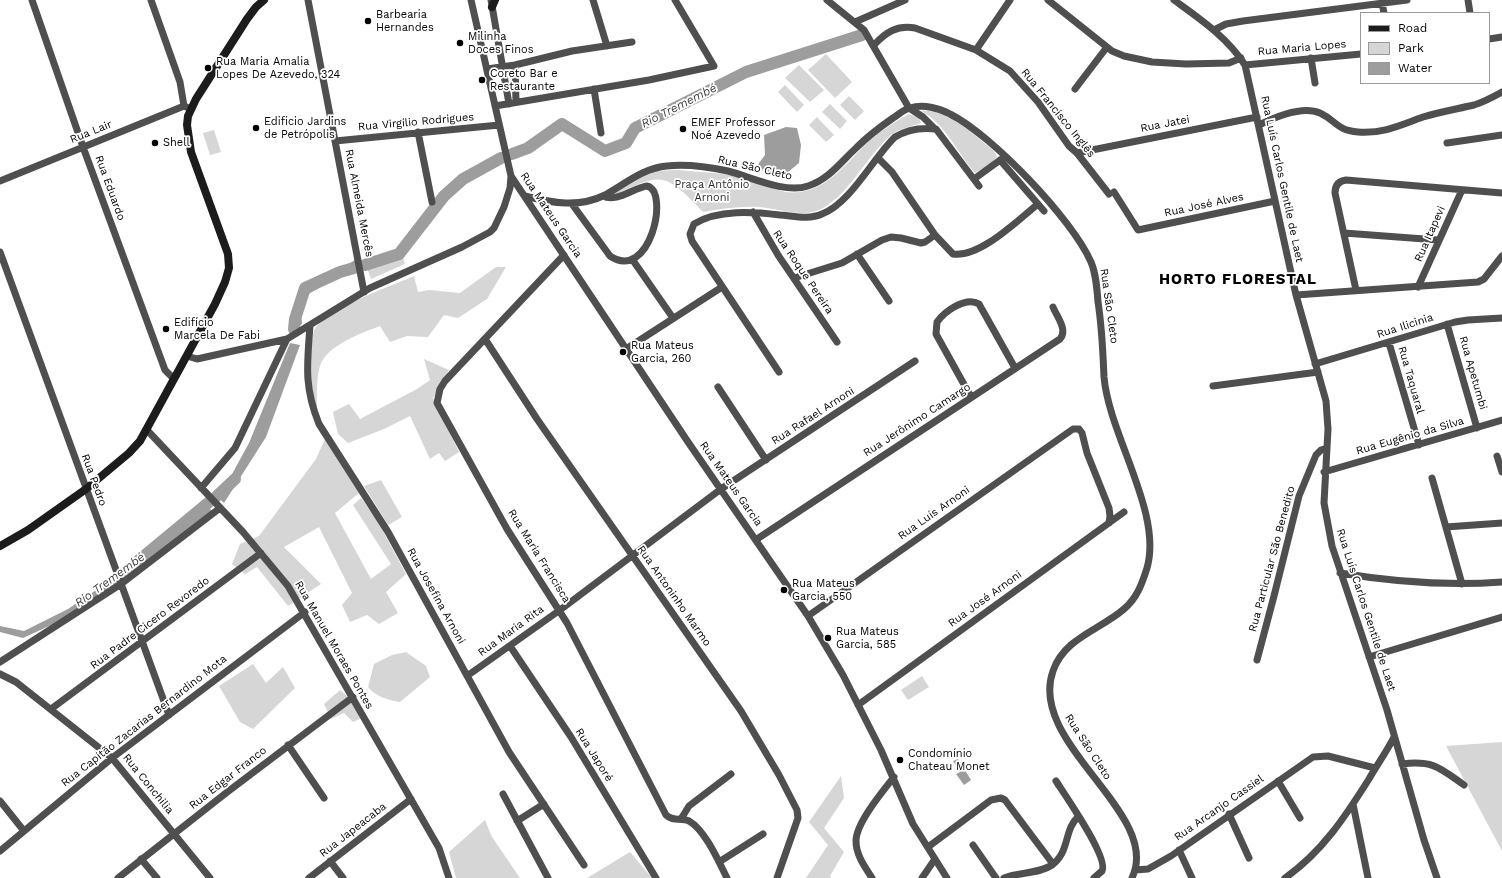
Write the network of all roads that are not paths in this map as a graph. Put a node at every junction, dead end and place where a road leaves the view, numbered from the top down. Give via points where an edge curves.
1 (32, 0) edge
2 (151, 0) edge
3 (264, 0) edge
4 (308, 0) edge
5 (471, 0) edge
6 (593, 0) edge
7 (675, 0) edge
8 (827, 0) edge
9 (902, 0) edge
10 (1010, 0) edge
11 (1048, 0) edge
12 (1174, 0) edge
13 (1407, 0) edge
14 (1468, 0) edge
15 (492, 2) edge
16 (1382, 3) junction
17 (1384, 12) edge
18 (1470, 12) edge
19 (855, 22) junction
20 (1214, 30) junction
21 (1502, 38) edge
22 (1490, 39) edge
23 (632, 42) dead end
24 (874, 45) junction
25 (607, 46) junction
26 (1107, 47) junction
27 (976, 50) junction
28 (1360, 54) edge
29 (1241, 58) junction
30 (1311, 58) junction
31 (515, 65) junction
32 (1246, 65) junction
33 (503, 66) junction
34 (487, 69) junction
35 (1315, 83) dead end
36 (594, 89) junction
37 (1075, 89) dead end
38 (1502, 92) edge
39 (513, 103) junction
40 (495, 106) junction
41 (188, 107) junction
42 (909, 108) junction
43 (1257, 117) junction
44 (499, 125) junction
45 (1259, 125) junction
46 (936, 129) junction
47 (418, 132) junction
48 (601, 133) dead end
49 (1502, 135) edge
50 (335, 141) junction
51 (1447, 143) dead end
52 (83, 147) junction
53 (1077, 153) junction
54 (878, 158) junction
55 (1002, 158) junction
56 (511, 176) junction
57 (974, 179) junction
58 (0, 182) edge
59 (979, 186) dead end
60 (1462, 190) junction
61 (1502, 193) edge
62 (525, 196) junction
63 (603, 196) junction
64 (1275, 201) junction
65 (432, 202) dead end
66 (572, 204) junction
67 (1038, 204) junction
68 (1044, 211) dead end
69 (753, 212) junction
70 (1138, 230) joint
71 (1344, 232) junction
72 (934, 235) junction
73 (1438, 240) junction
74 (0, 252) edge
75 (857, 254) junction
76 (564, 255) junction
77 (1502, 256) edge
78 (632, 259) junction
79 (794, 278) junction
80 (722, 287) junction
81 (1418, 287) junction
82 (1356, 290) junction
83 (364, 292) junction
84 (1296, 295) junction
85 (889, 301) dead end
86 (1052, 307) dead end
87 (674, 318) junction
88 (1502, 318) edge
89 (1447, 324) junction
90 (310, 326) junction
91 (287, 339) junction
92 (485, 339) junction
93 (837, 342) dead end
94 (1389, 343) junction
95 (626, 349) junction
96 (187, 356) junction
97 (915, 361) dead end
98 (1315, 364) junction
99 (1015, 368) junction
100 (779, 372) dead end
101 (1318, 372) junction
102 (174, 379) junction
103 (1213, 386) dead end
104 (718, 387) dead end
105 (971, 397) junction
106 (1502, 420) edge
107 (1477, 428) junction
108 (147, 430) junction
109 (1418, 445) junction
110 (1327, 448) junction
111 (1497, 456) dead end
112 (766, 460) junction
113 (1324, 472) junction
114 (1502, 472) edge
115 (1432, 478) dead end
116 (201, 488) junction
117 (86, 489) junction
118 (721, 489) junction
119 (220, 508) junction
120 (1124, 512) dead end
121 (1109, 523) junction
122 (1502, 523) edge
123 (1446, 527) junction
124 (757, 539) junction
125 (0, 546) edge
126 (261, 553) junction
127 (632, 555) junction
128 (1340, 574) junction
129 (120, 580) junction
130 (1502, 582) edge
131 (1462, 584) junction
132 (560, 610) junction
133 (305, 612) junction
134 (808, 616) junction
135 (1502, 617) edge
136 (142, 643) junction
137 (510, 646) junction
138 (1368, 657) junction
139 (1257, 660) dead end
140 (0, 662) edge
141 (0, 674) edge
142 (467, 676) junction
143 (353, 697) junction
144 (858, 705) junction
145 (51, 709) junction
146 (169, 715) junction
147 (1394, 737) junction
148 (288, 745) junction
149 (112, 758) junction
150 (1402, 764) junction
151 (1375, 768) junction
152 (731, 774) dead end
153 (894, 777) junction
154 (1056, 781) dead end
155 (1278, 781) junction
156 (1464, 785) dead end
157 (503, 794) dead end
158 (324, 798) dead end
159 (412, 799) junction
160 (0, 801) edge
161 (544, 804) junction
162 (1353, 804) junction
163 (1229, 814) junction
164 (1078, 817) junction
165 (1300, 818) dead end
166 (681, 819) junction
167 (517, 821) junction
168 (24, 830) junction
169 (174, 834) junction
170 (763, 834) dead end
171 (973, 845) dead end
172 (928, 847) junction
173 (1179, 850) junction
174 (0, 851) edge
175 (1249, 858) dead end
176 (141, 859) junction
177 (935, 859) junction
178 (330, 861) junction
179 (719, 862) junction
180 (1053, 864) junction
181 (584, 865) dead end
182 (1135, 870) junction
183 (118, 878) edge
184 (157, 878) edge
185 (210, 878) edge
186 (309, 878) edge
187 (343, 878) edge
188 (449, 878) edge
189 (548, 878) edge
190 (656, 878) edge
191 (727, 878) edge
192 (777, 878) edge
193 (872, 878) edge
194 (922, 878) edge
195 (947, 878) edge
196 (996, 878) edge
197 (1004, 878) edge
198 (1094, 878) edge
199 (1132, 878) edge
200 (1192, 878) edge
201 (1285, 878) edge
202 (1366, 878) edge
203 (1437, 878) edge

1 - 52 street, Rua Eduardo
2 - 41 street
3 - 41 main road via 247,19
4 - 50 street, Rua Almeida Mercês
5 - 34 street, Rua Mateus Garcia
6 - 25 street
7 - 36 street via 714,66
8 - 19 street
9 - 19 street
10 - 27 street
11 - 26 street
12 - 20 street, Rua Luís Carlos Gentile de Laet
13 - 16 street
14 - 18 street
15 - 33 street
16 - 17 street
16 - 20 street via 1237,22
19 - 24 street
20 - 29 street, Rua Luís Carlos Gentile de Laet
21 - 22 street
23 - 25 street
24 - 27 street, Rua Francisco Inglês via 888,31 907,26
24 - 42 street
25 - 31 street via 572,51
26 - 29 street via 1124,56 1160,63 1229,63
26 - 37 street
27 - 53 street, Rua Francisco Inglês via 1021,81 1069,146
28 - 30 street, Rua Maria Lopes
29 - 32 street, Rua Luís Carlos Gentile de Laet
30 - 32 street, Rua Maria Lopes
30 - 35 street
31 - 33 street
31 - 39 street
32 - 43 street, Rua Luís Carlos Gentile de Laet
33 - 34 street
33 - 39 street
34 - 40 street, Rua Mateus Garcia
36 - 39 street
36 - 48 street
38 - 45 street via 1475,104 1423,117 1403,126 1379,130 1358,132 1340,128 1319,113 1306,111 1294,112
39 - 40 street
40 - 44 street, Rua Mateus Garcia
41 - 52 street, Rua Lair
41 - 96 main road via 189,143 223,236 229,268 215,304
42 - 46 street
42 - 55 street, Rua São Cleto via 932,108 951,114 972,127
42 - 63 street, Rua São Cleto via 862,142 829,175 802,188 782,186 728,171 668,166 638,175
43 - 45 street, Rua Luís Carlos Gentile de Laet
43 - 53 street, Rua Jatei
44 - 47 street, Rua Virgílio Rodrigues
44 - 56 street, Rua Mateus Garcia
45 - 64 street, Rua Luís Carlos Gentile de Laet
46 - 54 street via 923,127 902,133 888,144
46 - 57 street
47 - 50 street, Rua Virgílio Rodrigues
47 - 65 street
49 - 51 street
50 - 83 street, Rua Almeida Mercês
52 - 58 street, Rua Lair
52 - 102 street, Rua Eduardo via 166,370
53 - 70 street, Rua Francisco Inglês via 1112,193
54 - 69 street via 840,202 822,214 803,217
54 - 72 street via 892,172
55 - 57 street
55 - 67 street, Rua São Cleto
55 - 182 street, Rua São Cleto via 1054,208 1091,263 1096,279 1102,330 1106,395 1151,537 1149,561 1137,593 1124,610 1078,639 1063,652 1053,671 1049,688 1052,708 1062,729 1128,827 1137,852
56 - 62 street, Rua Mateus Garcia
56 - 83 street via 504,207 490,232
57 - 59 street
60 - 61 street
60 - 71 street via 1342,181 1335,189
60 - 73 street, Rua Itapevi
62 - 66 street, Rua São Cleto via 552,203
62 - 76 street, Rua Mateus Garcia
63 - 66 street, Rua São Cleto
63 - 78 street via 614,198 647,186 654,192 656,214 649,240 642,252
64 - 70 street, Rua José Alves
64 - 84 street, Rua Luís Carlos Gentile de Laet
66 - 78 street via 610,256 619,260
67 - 68 street, Rua São Cleto
67 - 72 street via 989,242 968,254 953,254
69 - 79 street, Rua Roque Pereira
69 - 80 street via 713,216 699,220 692,228 692,241
71 - 73 street
71 - 82 street
72 - 75 street via 921,243 891,237
73 - 81 street, Rua Itapevi
74 - 117 street, Rua Pedro
75 - 79 street via 834,266
75 - 85 street
76 - 92 street, Rua Maria Francisca
76 - 95 street, Rua Mateus Garcia
77 - 81 street via 1484,279 1478,282
78 - 87 street
79 - 93 street, Rua Roque Pereira
80 - 87 street
80 - 100 street
81 - 82 street
82 - 84 street
83 - 90 street
84 - 98 street, Rua Luís Carlos Gentile de Laet
86 - 99 street, Rua Jerônimo Camargo via 1063,328 1062,336
87 - 95 street
88 - 89 street, Rua Ilicinia
89 - 94 street, Rua Ilicinia
89 - 107 street, Rua Apetumbi
90 - 91 street
90 - 142 street, Rua Josefina Arnoni via 306,373 319,424 373,506
91 - 96 street via 198,359
91 - 116 street via 235,448
92 - 127 street, Rua Antoninho Marmo via 537,419
92 - 132 street, Rua Maria Francisca via 442,385 438,403 507,529
94 - 98 street, Rua Ilicinia
94 - 109 street, Rua Taquaral
95 - 118 street, Rua Mateus Garcia
96 - 102 main road
97 - 112 street, Rua Rafael Arnoni
98 - 101 street, Rua Luís Carlos Gentile de Laet
99 - 105 street, Rua Jerônimo Camargo
99 - 105 street via 979,304 969,301 951,310 937,322 936,334
101 - 103 street
101 - 110 street, Rua Luís Carlos Gentile de Laet via 1328,414
102 - 108 main road
104 - 112 street
105 - 124 street, Rua Jerônimo Camargo
106 - 107 street, Rua Eugênio da Silva
107 - 109 street, Rua Eugênio da Silva
108 - 116 street, Rua Manuel Moraes Pontes
108 - 117 main road via 130,453
109 - 113 street, Rua Eugênio da Silva
110 - 113 street, Rua Luís Carlos Gentile de Laet
110 - 139 street, Rua Particular São Benedito via 1316,455 1299,496
111 - 114 street
112 - 118 street, Rua Rafael Arnoni
113 - 128 street, Rua Luís Carlos Gentile de Laet via 1326,522
115 - 123 street
116 - 119 street, Rua Manuel Moraes Pontes
117 - 125 main road via 28,530
117 - 129 street, Rua Pedro
118 - 124 street, Rua Mateus Garcia
118 - 127 street, Rua Maria Rita
119 - 126 street, Rua Manuel Moraes Pontes
119 - 129 street
120 - 121 street, Rua José Arnoni
121 - 134 street, Rua Luís Arnoni via 1109,508 1087,453 1082,433 1079,429 1073,429
121 - 144 street, Rua José Arnoni
122 - 123 street
123 - 131 street
124 - 134 street, Rua Mateus Garcia
126 - 133 street, Rua Manuel Moraes Pontes
126 - 136 street, Rua Padre Cicero Revoredo
127 - 132 street, Rua Maria Rita
127 - 192 street, Rua Antoninho Marmo via 752,729 796,810 797,823
128 - 131 street via 1407,582
128 - 138 street, Rua Luís Carlos Gentile de Laet
129 - 136 street, Rua Pedro
129 - 140 street
130 - 131 street
132 - 137 street, Rua Maria Rita
132 - 166 street, Rua Maria Francisca via 666,815 670,819
133 - 143 street, Rua Manuel Moraes Pontes
133 - 146 street, Rua Capitão Zacarias Bernardino Mota
134 - 144 street, Rua Mateus Garcia via 844,675
135 - 138 street
136 - 145 street, Rua Padre Cicero Revoredo
136 - 146 street, Rua Pedro
137 - 142 street, Rua Maria Rita
137 - 190 street, Rua Japoré via 571,738
138 - 147 street, Rua Luís Carlos Gentile de Laet
141 - 145 street, Rua Conchilia via 16,682
142 - 161 street, Rua Josefina Arnoni via 509,752
143 - 148 street, Rua Edgar Franco
143 - 159 street, Rua Manuel Moraes Pontes
144 - 153 street, Rua Mateus Garcia
145 - 149 street, Rua Conchilia
146 - 149 street, Rua Capitão Zacarias Bernardino Mota
147 - 150 street, Rua Luís Carlos Gentile de Laet
147 - 151 street
148 - 158 street
148 - 169 street, Rua Edgar Franco
149 - 168 street, Rua Capitão Zacarias Bernardino Mota
149 - 169 street, Rua Conchilia
150 - 156 street via 1431,764
150 - 203 street, Rua Luís Carlos Gentile de Laet
151 - 155 street, Rua Arcanjo Cassiel via 1328,756 1313,757
151 - 162 street
152 - 166 street via 689,806
153 - 172 street, Rua Mateus Garcia via 913,824
153 - 193 street via 864,820 857,836 859,854
154 - 164 street
155 - 163 street, Rua Arcanjo Cassiel
155 - 165 street
157 - 167 street
159 - 178 street, Rua Japeacaba
159 - 188 street, Rua Manuel Moraes Pontes via 439,848
160 - 168 street
161 - 167 street
161 - 181 street, Rua Josefina Arnoni
162 - 201 street via 1326,842
162 - 202 street
163 - 173 street, Rua Arcanjo Cassiel
163 - 175 street
164 - 180 street via 1072,824 1064,851
164 - 198 street via 1104,866
166 - 179 street, Rua Maria Francisca via 687,820 697,828
167 - 189 street
168 - 174 street, Rua Capitão Zacarias Bernardino Mota
169 - 176 street, Rua Edgar Franco
169 - 185 street, Rua Conchilia
170 - 179 street
171 - 196 street
172 - 177 street, Rua Mateus Garcia
172 - 180 street via 991,800 1001,798 1006,800
173 - 182 street, Rua Arcanjo Cassiel via 1148,869
173 - 200 street
176 - 183 street, Rua Edgar Franco
176 - 184 street
177 - 194 street
177 - 195 street, Rua Mateus Garcia
178 - 186 street, Rua Japeacaba
178 - 187 street
179 - 191 street, Rua Maria Francisca
180 - 197 street
182 - 199 street, Rua São Cleto

